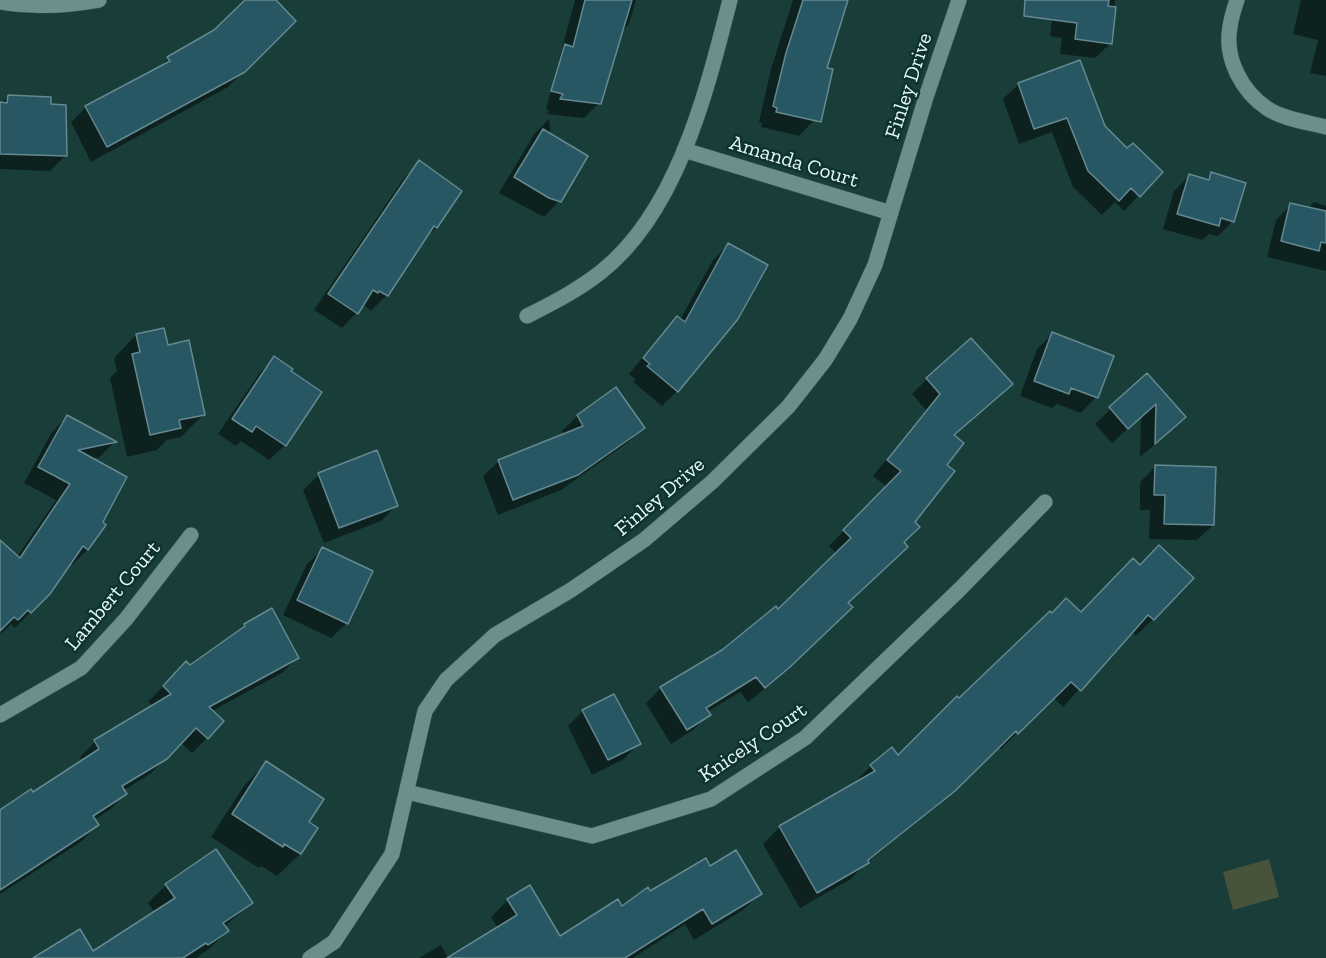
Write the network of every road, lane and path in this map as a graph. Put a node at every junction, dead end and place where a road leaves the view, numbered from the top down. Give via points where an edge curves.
1 (99, 0) edge
2 (730, 0) edge
3 (958, 0) edge
4 (1237, 0) edge
5 (0, 2) edge
6 (1326, 127) edge
7 (684, 150) junction
8 (891, 213) junction
9 (527, 316) dead end
10 (1045, 502) dead end
11 (191, 535) dead end
12 (0, 715) edge
13 (407, 792) junction
14 (310, 958) edge

1 - 5 street via 68,6
2 - 7 street via 706,93
3 - 8 street, Finley Drive
4 - 6 street via 1229,30 1231,59 1241,81 1268,109
7 - 8 street, Amanda Court
7 - 9 street via 657,206 634,239 603,271 567,297
8 - 13 street, Finley Drive via 875,265 850,319 825,360 788,406 712,482 644,540 571,590 495,634 446,680 426,711
10 - 13 street, Knicely Court via 805,738 711,799 592,836
11 - 12 street, Lambert Court via 126,619 81,668
13 - 14 street, Finley Drive via 392,854 333,942

